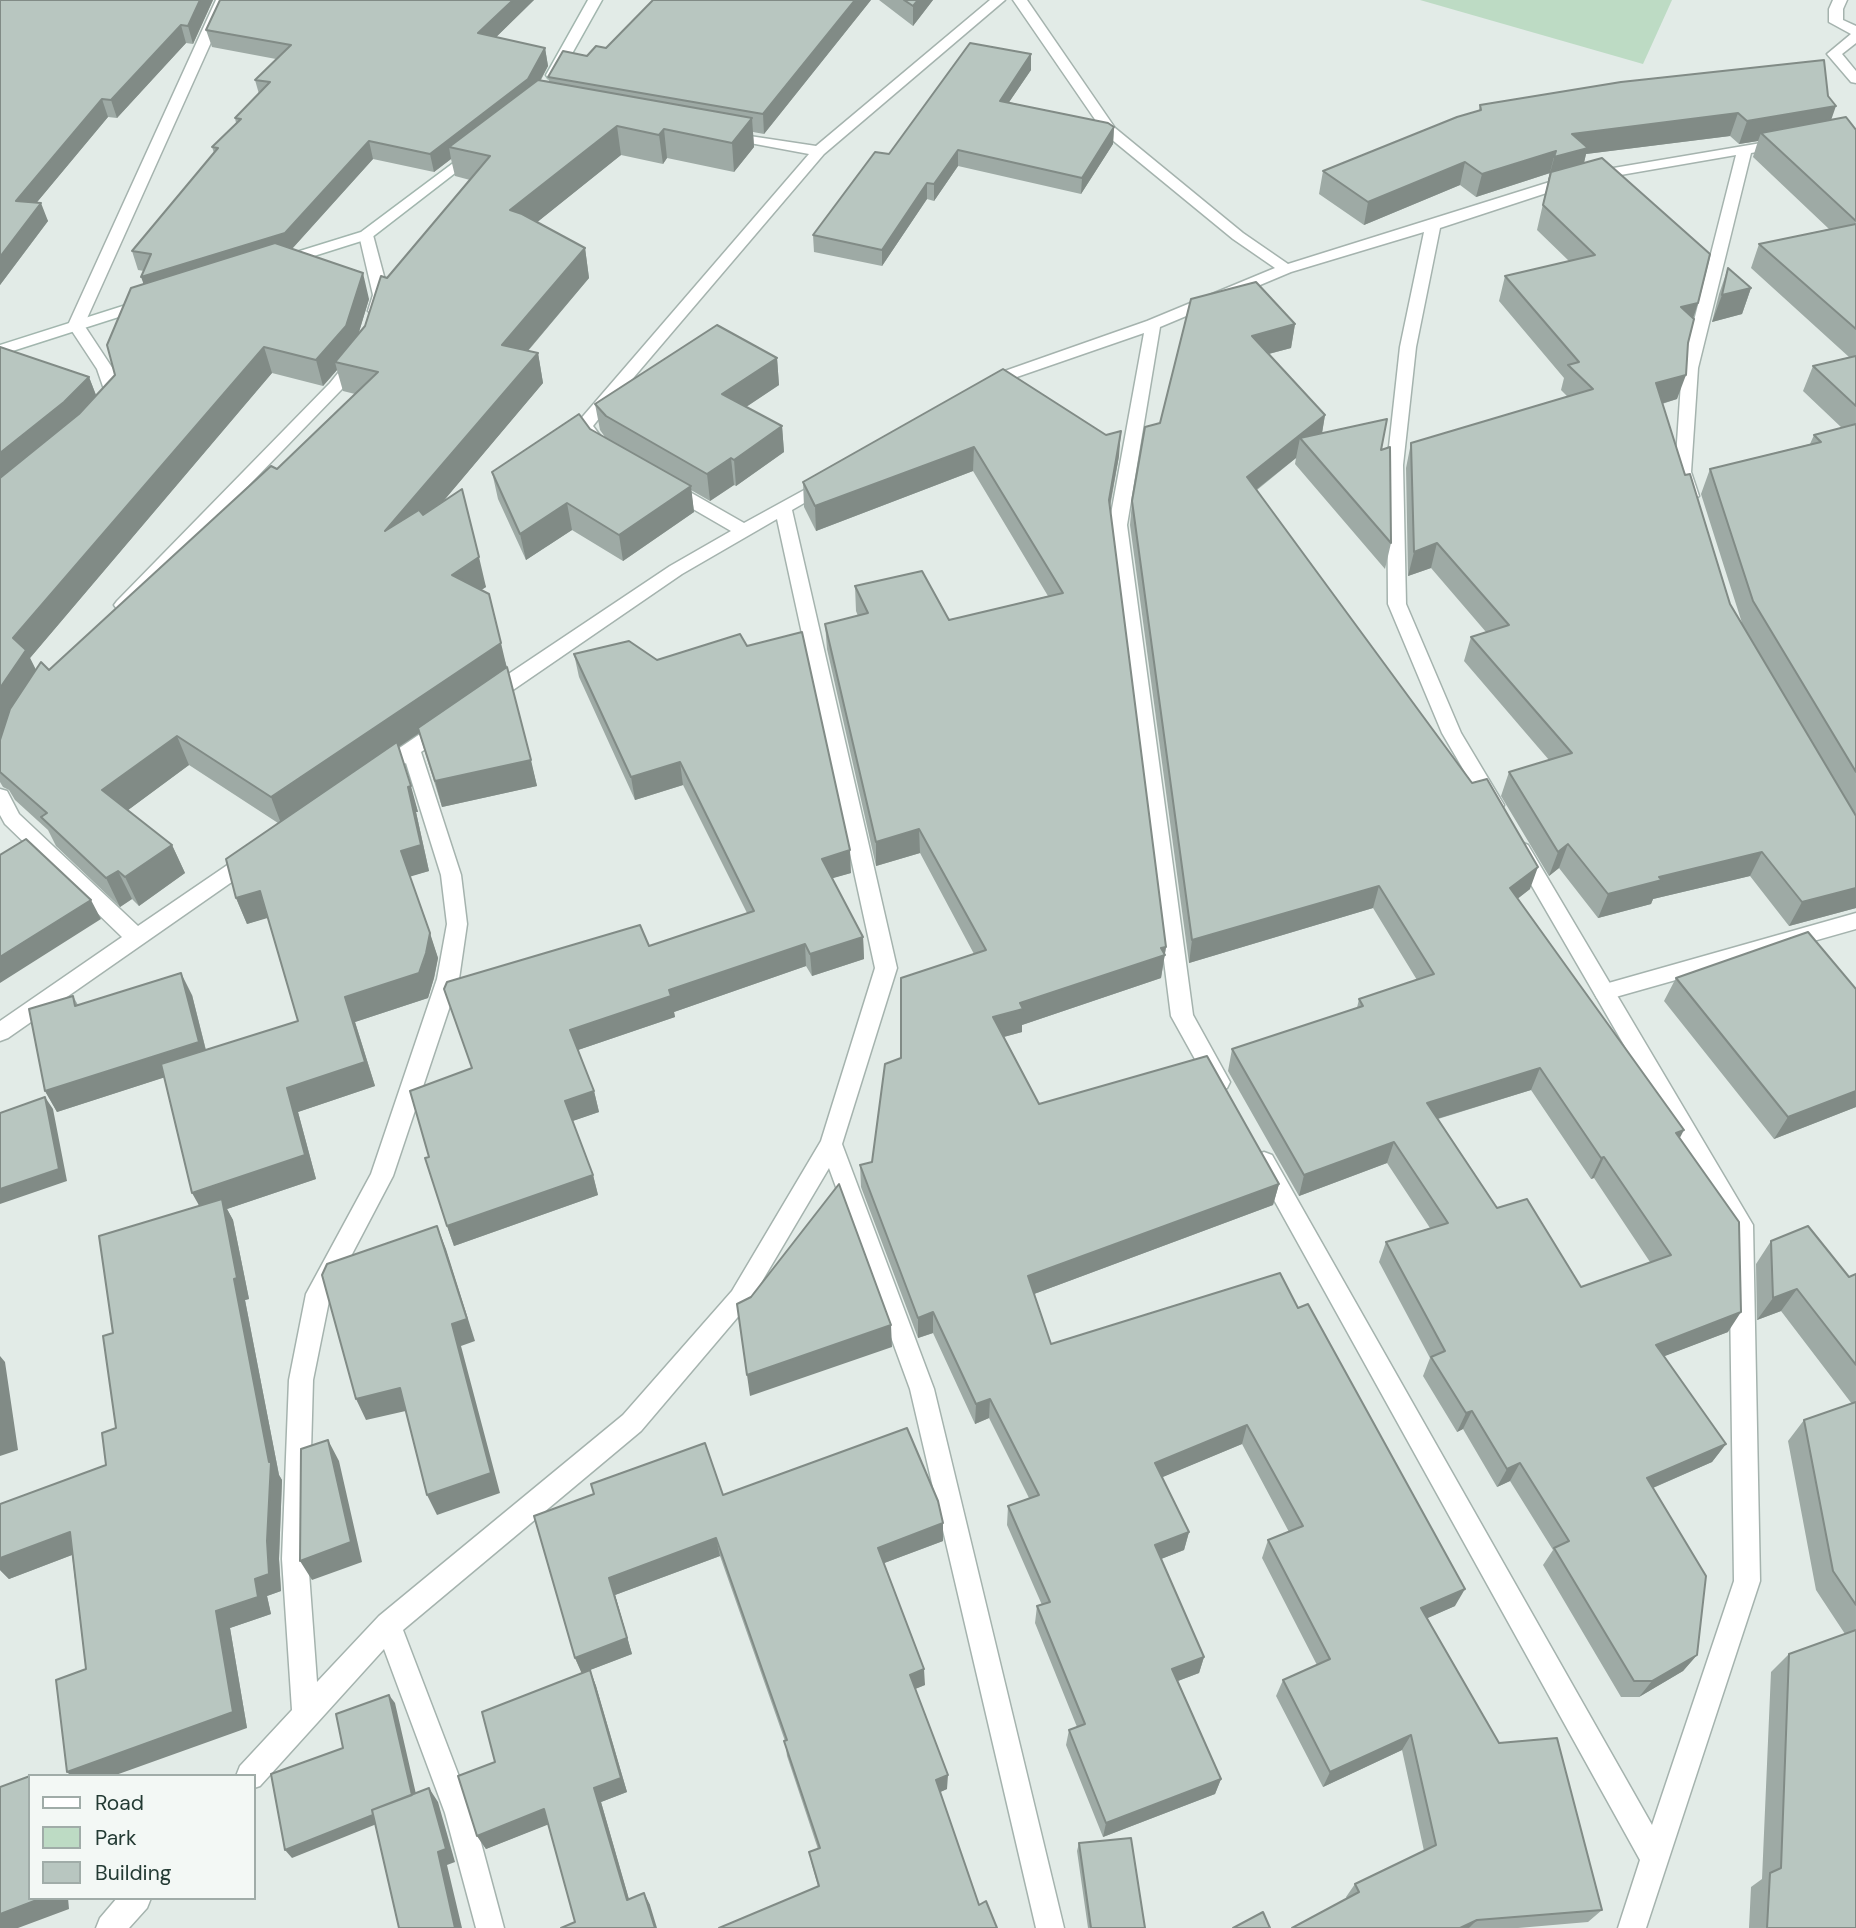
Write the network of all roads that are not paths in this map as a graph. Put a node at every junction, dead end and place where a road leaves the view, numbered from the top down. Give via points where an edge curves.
1 (223, 0) edge
2 (595, 0) edge
3 (998, 0) edge
4 (1020, 0) edge
5 (1840, 0) edge
6 (1856, 34) edge
7 (1856, 79) edge
8 (545, 90) edge
9 (712, 132) edge
10 (1794, 141) edge
11 (485, 143) edge
12 (1745, 149) junction
13 (819, 151) junction
14 (1433, 225) junction
15 (366, 235) junction
16 (261, 268) edge
17 (1286, 269) junction
18 (169, 296) edge
19 (1153, 324) junction
20 (76, 325) junction
21 (0, 350) edge
22 (970, 397) edge
23 (101, 415) edge
24 (614, 456) edge
25 (842, 474) edge
26 (650, 476) edge
27 (783, 509) junction
28 (1695, 511) edge
29 (744, 531) junction
30 (108, 620) edge
31 (411, 750) junction
32 (365, 781) edge
33 (0, 796) edge
34 (262, 851) edge
35 (1856, 921) edge
36 (136, 937) junction
37 (1605, 992) junction
38 (0, 1032) edge
39 (1229, 1100) edge
40 (831, 1144) junction
41 (1256, 1149) edge
42 (388, 1625) junction
43 (306, 1714) junction
44 (252, 1774) edge
45 (1656, 1860) junction
46 (135, 1900) edge
47 (110, 1928) edge
48 (490, 1928) edge
49 (1050, 1928) edge
50 (1632, 1928) edge

1 - 20 street
2 - 8 street
3 - 13 street
4 - 17 street via 1110,131 1238,236
5 - 6 street via 1836,22
6 - 7 street via 1834,54
9 - 13 street
10 - 12 street
11 - 15 street
12 - 14 street via 1577,178
12 - 28 street via 1690,368 1683,472
13 - 24 street via 584,426 602,449
14 - 17 street
14 - 37 street via 1408,348 1395,465 1397,604 1452,733
15 - 16 street
15 - 30 street via 381,295 363,354
17 - 19 street
18 - 20 street
19 - 22 street via 1005,376
19 - 39 street via 1118,525 1182,1016
20 - 21 street
20 - 23 street via 105,369 115,399
25 - 27 street
26 - 29 street
27 - 29 street
27 - 40 street via 886,968
29 - 31 street via 676,570
31 - 32 street
31 - 43 street via 451,874 457,924 448,979 382,1176 318,1294 301,1380 295,1559
33 - 36 street via 12,819
34 - 36 street
35 - 37 street
36 - 38 street
37 - 45 street via 1741,1225 1748,1581
40 - 42 street via 740,1297 632,1423
40 - 49 street via 922,1390
41 - 45 street
42 - 43 street
42 - 48 street via 441,1758
43 - 44 street
45 - 50 street
46 - 47 street

